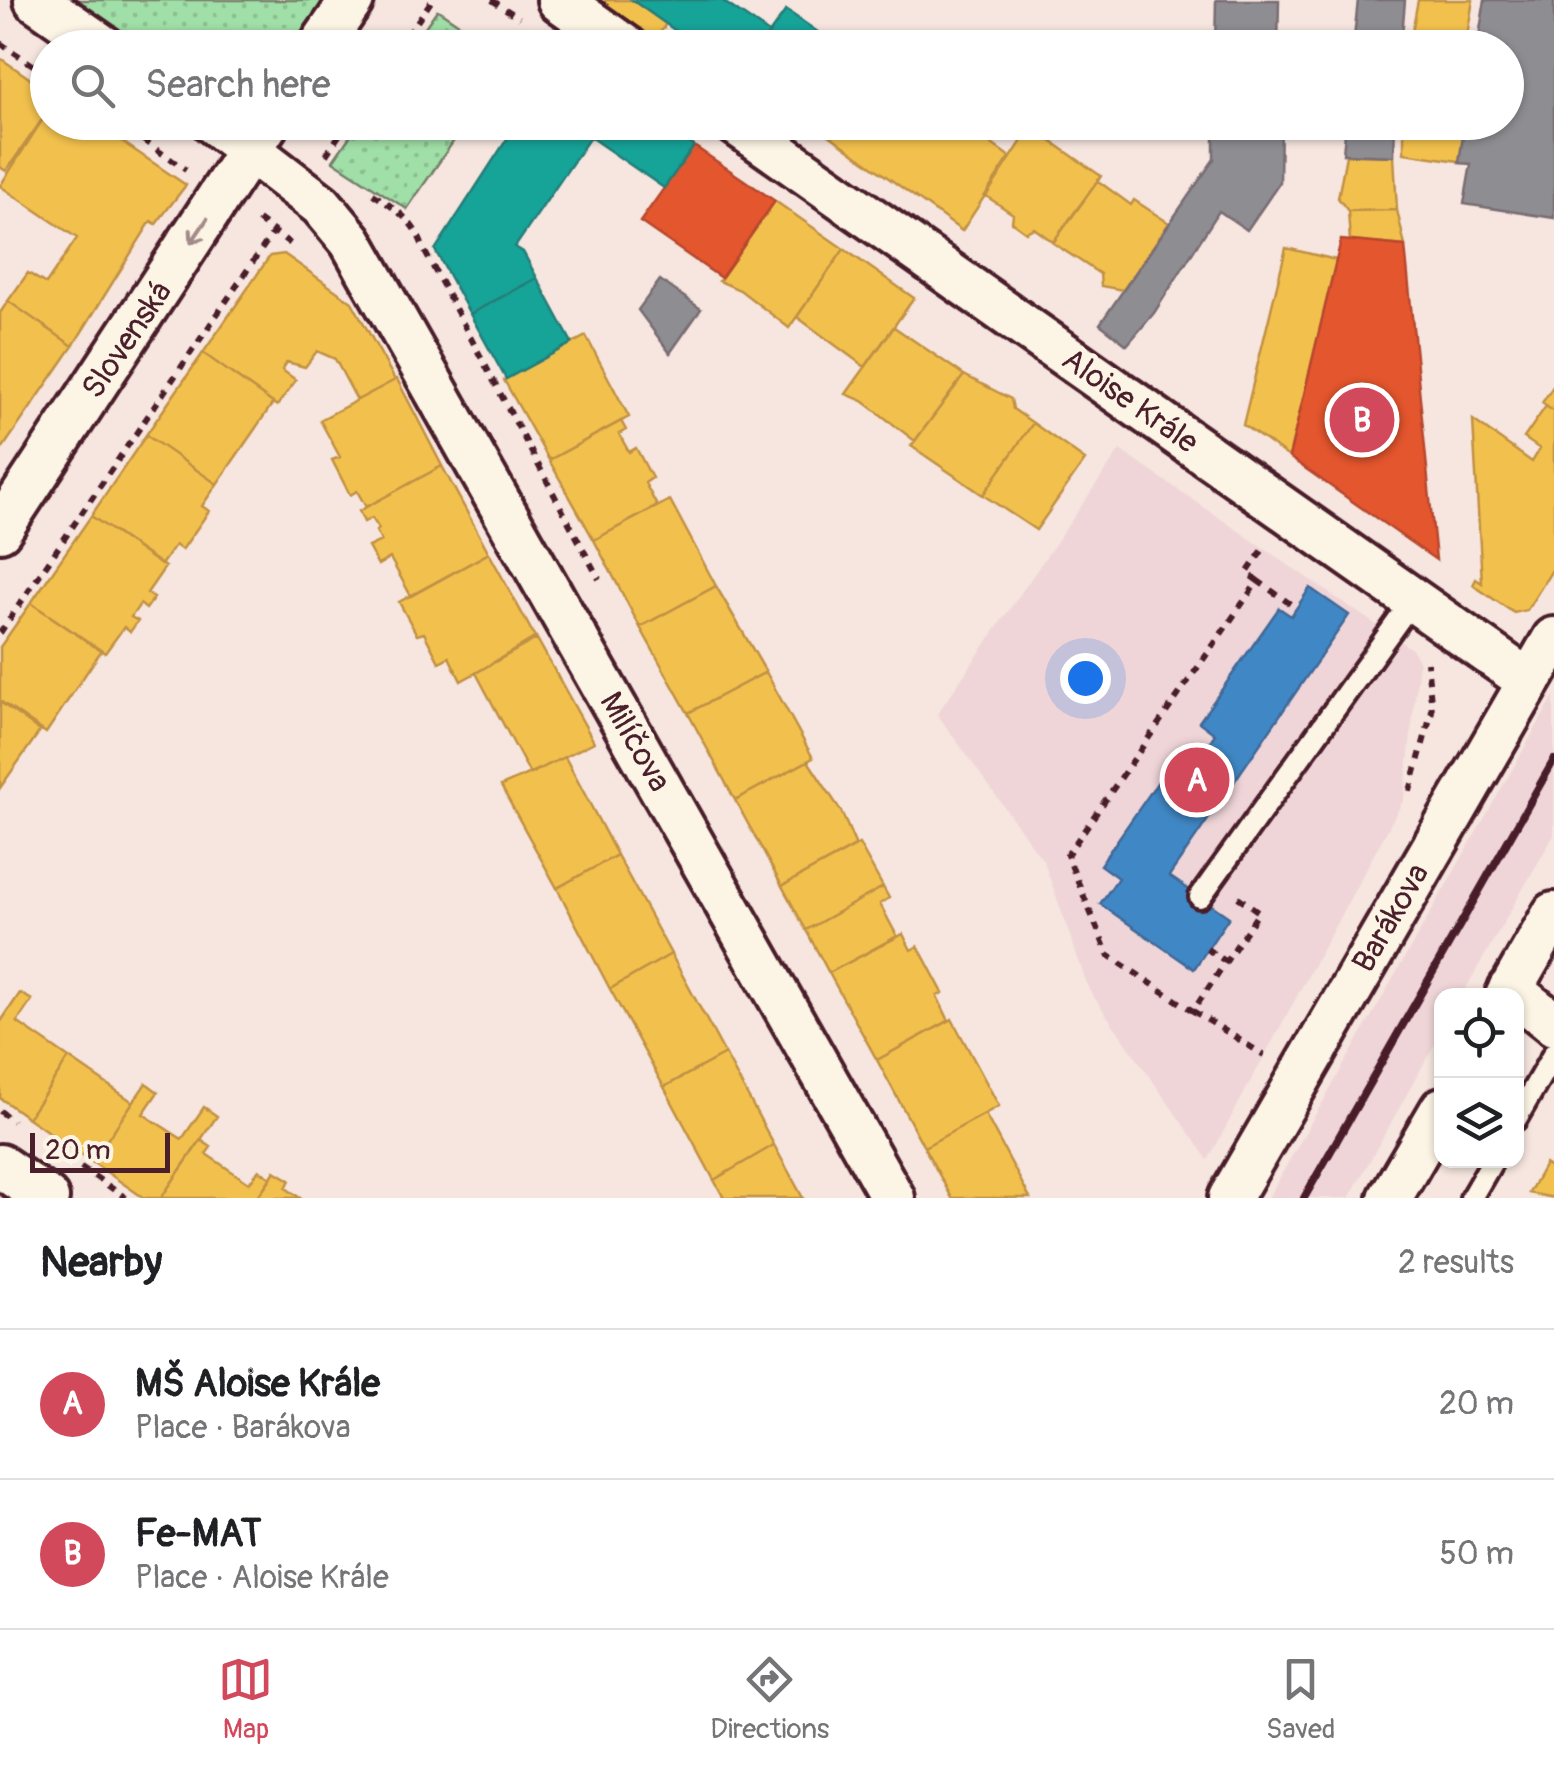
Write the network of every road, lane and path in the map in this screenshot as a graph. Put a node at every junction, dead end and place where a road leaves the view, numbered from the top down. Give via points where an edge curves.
1 (36, 0) edge
2 (352, 0) edge
3 (432, 0) edge
4 (560, 0) edge
5 (79, 30) edge
6 (331, 30) edge
7 (411, 30) edge
8 (603, 30) edge
9 (0, 42) edge
10 (30, 63) edge
11 (256, 140) edge
12 (263, 140) edge
13 (760, 140) edge
14 (302, 190) junction
15 (0, 530) edge
16 (1413, 600) junction
17 (1296, 608) dead end
18 (0, 633) edge
19 (1554, 639) edge
20 (1527, 680) junction
21 (1212, 879) junction
22 (1200, 897) dead end
23 (1554, 914) edge
24 (1208, 949) dead end
25 (1225, 962) junction
26 (1511, 988) edge
27 (1524, 1003) edge
28 (1193, 1010) junction
29 (1554, 1024) edge
30 (1554, 1053) edge
31 (1271, 1060) dead end
32 (1524, 1105) edge
33 (1434, 1123) edge
34 (0, 1166) edge
35 (1489, 1168) edge
36 (47, 1198) edge
37 (894, 1198) edge
38 (1230, 1198) edge
39 (1390, 1198) edge
40 (1472, 1198) edge

1 - 5 street
2 - 6 street
3 - 7 path
4 - 8 street
9 - 10 path
11 -> 15 street, Slovenská
12 - 14 street, Milíčova
13 - 16 street, Aloise Krále
14 - 18 path
14 - 37 street, Milíčova via 336,221 376,286
16 - 20 street, Aloise Krále
16 - 21 lane
17 - 28 path via 1258,581 1066,855 1108,955
19 - 20 street, Barákova
20 - 38 street, Barákova
21 - 22 lane
21 - 25 path via 1259,912
23 - 26 street
24 - 25 path
25 - 28 path
27 - 29 street
28 - 31 path
30 - 32 lane
33 - 39 street
34 - 36 street
35 - 40 lane

